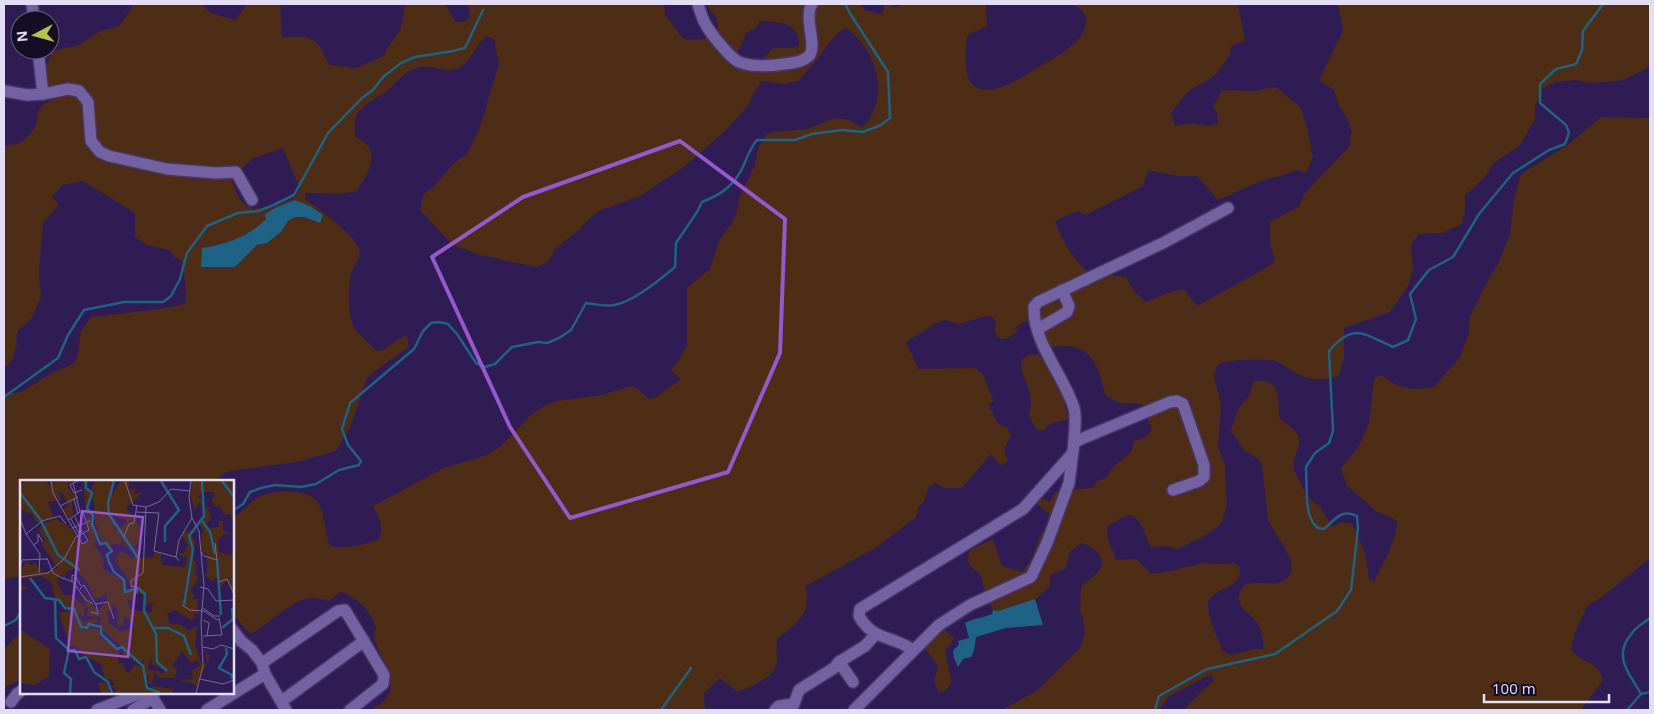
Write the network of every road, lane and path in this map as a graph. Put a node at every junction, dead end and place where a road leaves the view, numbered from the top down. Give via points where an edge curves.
1 (698, 4) edge
2 (812, 4) edge
3 (39, 60) edge
4 (4, 91) edge
5 (43, 94) junction
6 (252, 200) dead end
7 (1228, 208) dead end
8 (1062, 290) junction
9 (1038, 329) junction
10 (1073, 449) junction
11 (1173, 490) dead end
12 (876, 634) junction
13 (364, 641) junction
14 (237, 643) edge
15 (913, 650) junction
16 (839, 662) junction
17 (264, 669) junction
18 (853, 682) dead end
19 (234, 691) edge
20 (20, 692) edge
21 (151, 694) edge
22 (229, 694) edge
23 (11, 702) dead end
24 (284, 706) edge
25 (98, 710) edge
26 (133, 710) edge
27 (160, 710) edge
28 (207, 710) edge
29 (350, 710) edge
30 (775, 710) edge
31 (854, 710) edge

1 - 2 street via 706,26 734,59 745,64 764,65 803,61 812,52 809,15
3 - 5 street
4 - 5 street
5 - 6 street via 68,89 79,92 88,102 91,141 100,152 167,169 236,172
7 - 8 street via 1163,243
8 - 9 street via 1034,307
8 - 9 street via 1069,306 1068,312
9 - 10 street via 1074,410
10 - 11 street via 1081,439 1178,401 1183,404 1201,456 1204,477
10 - 12 street via 1023,509 860,609 863,623
10 - 15 street via 1069,484 1031,577 952,616
12 - 15 street
12 - 16 street via 865,646
13 - 17 street via 342,609
13 - 24 street
13 - 29 street via 384,675 382,684
14 - 17 street via 252,650
15 - 31 street
16 - 18 street
16 - 30 street via 799,690 794,704 779,706
17 - 19 street
17 - 24 street
20 - 23 street
21 - 25 street
21 - 26 street
21 - 27 street
22 - 28 street

